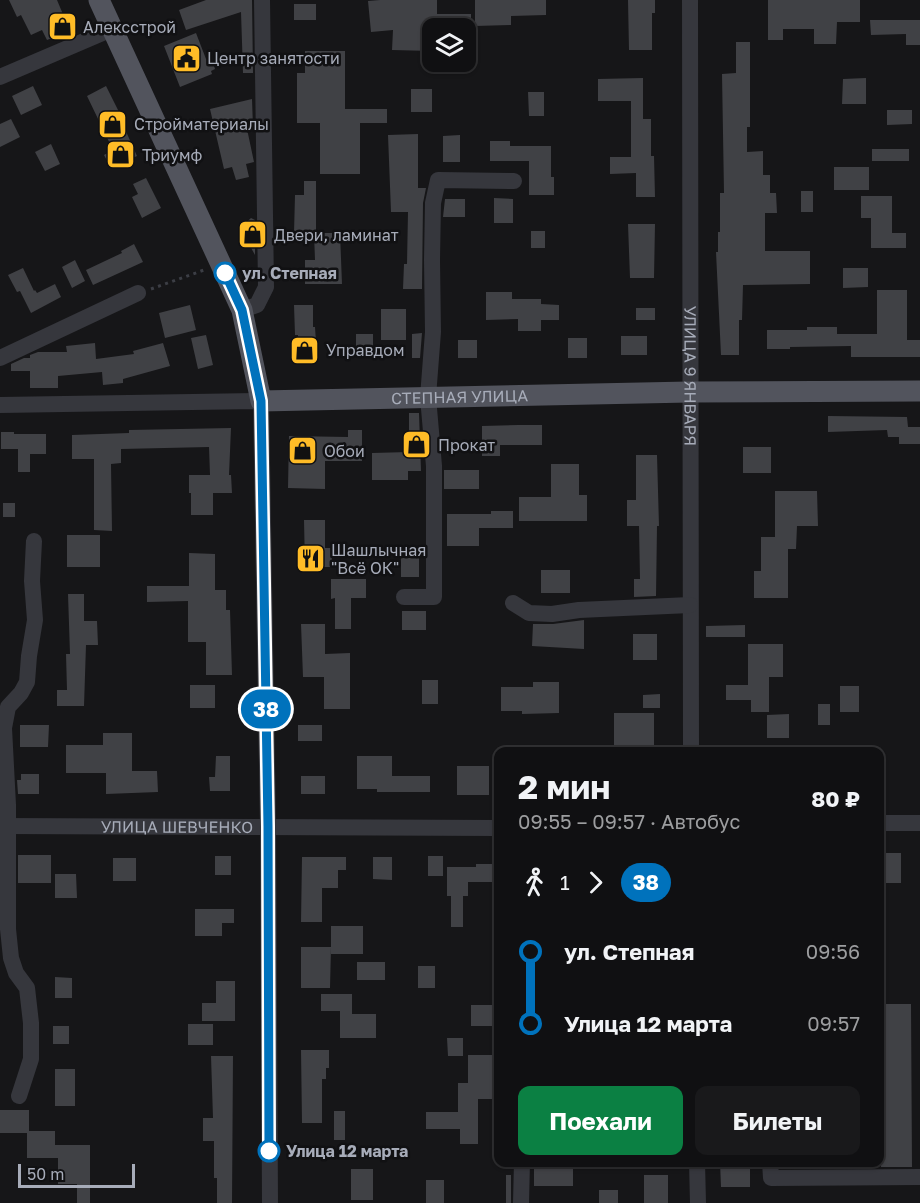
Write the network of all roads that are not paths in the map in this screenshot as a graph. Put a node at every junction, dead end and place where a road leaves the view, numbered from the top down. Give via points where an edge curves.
1 (99, 0) edge
2 (262, 0) edge
3 (690, 0) edge
4 (112, 29) junction
5 (0, 77) edge
6 (514, 181) dead end
7 (138, 293) road end
8 (242, 310) junction
9 (0, 358) edge
10 (920, 391) edge
11 (689, 392) junction
12 (428, 397) junction
13 (261, 401) junction
14 (0, 405) edge
15 (34, 541) dead end
16 (404, 597) dead end
17 (513, 603) dead end
18 (690, 605) junction
19 (692, 747) edge
20 (884, 823) edge
21 (920, 823) edge
22 (4, 826) edge
23 (268, 826) junction
24 (494, 828) edge
25 (19, 1096) dead end
26 (522, 1167) edge
27 (697, 1167) edge
28 (770, 1167) edge
29 (820, 1170) edge
30 (872, 1170) edge
31 (920, 1177) edge
32 (270, 1203) edge
33 (521, 1203) edge
34 (698, 1203) edge

1 - 4 main road
2 - 8 street via 266,287 257,305
3 - 11 street, УЛИЦА 9 ЯНВАРЯ
4 - 5 street
4 - 8 main road
6 - 12 street via 438,180 433,203 433,332
7 - 9 street
8 - 13 main road
10 - 11 main road, СТЕПНАЯ УЛИЦА
11 - 12 main road, СТЕПНАЯ УЛИЦА
11 - 18 street, УЛИЦА 9 ЯНВАРЯ
12 - 13 main road, СТЕПНАЯ УЛИЦА
12 - 16 street via 434,466 434,597
13 - 14 street, СТЕПНАЯ УЛИЦА
13 - 23 street
15 - 22 street via 35,621 27,682 8,707 4,728
17 - 18 street via 529,613 552,614
18 - 19 street, УЛИЦА 9 ЯНВАРЯ
20 - 21 street
22 - 23 street, УЛИЦА ШЕВЧЕНКО
22 - 25 street via 11,958 15,973 27,988 31,1023 31,1059
23 - 24 street, УЛИЦА ШЕВЧЕНКО
23 - 32 street
26 - 33 street
27 - 34 street
28 - 29 street via 771,1178
29 - 30 street
30 - 31 street

